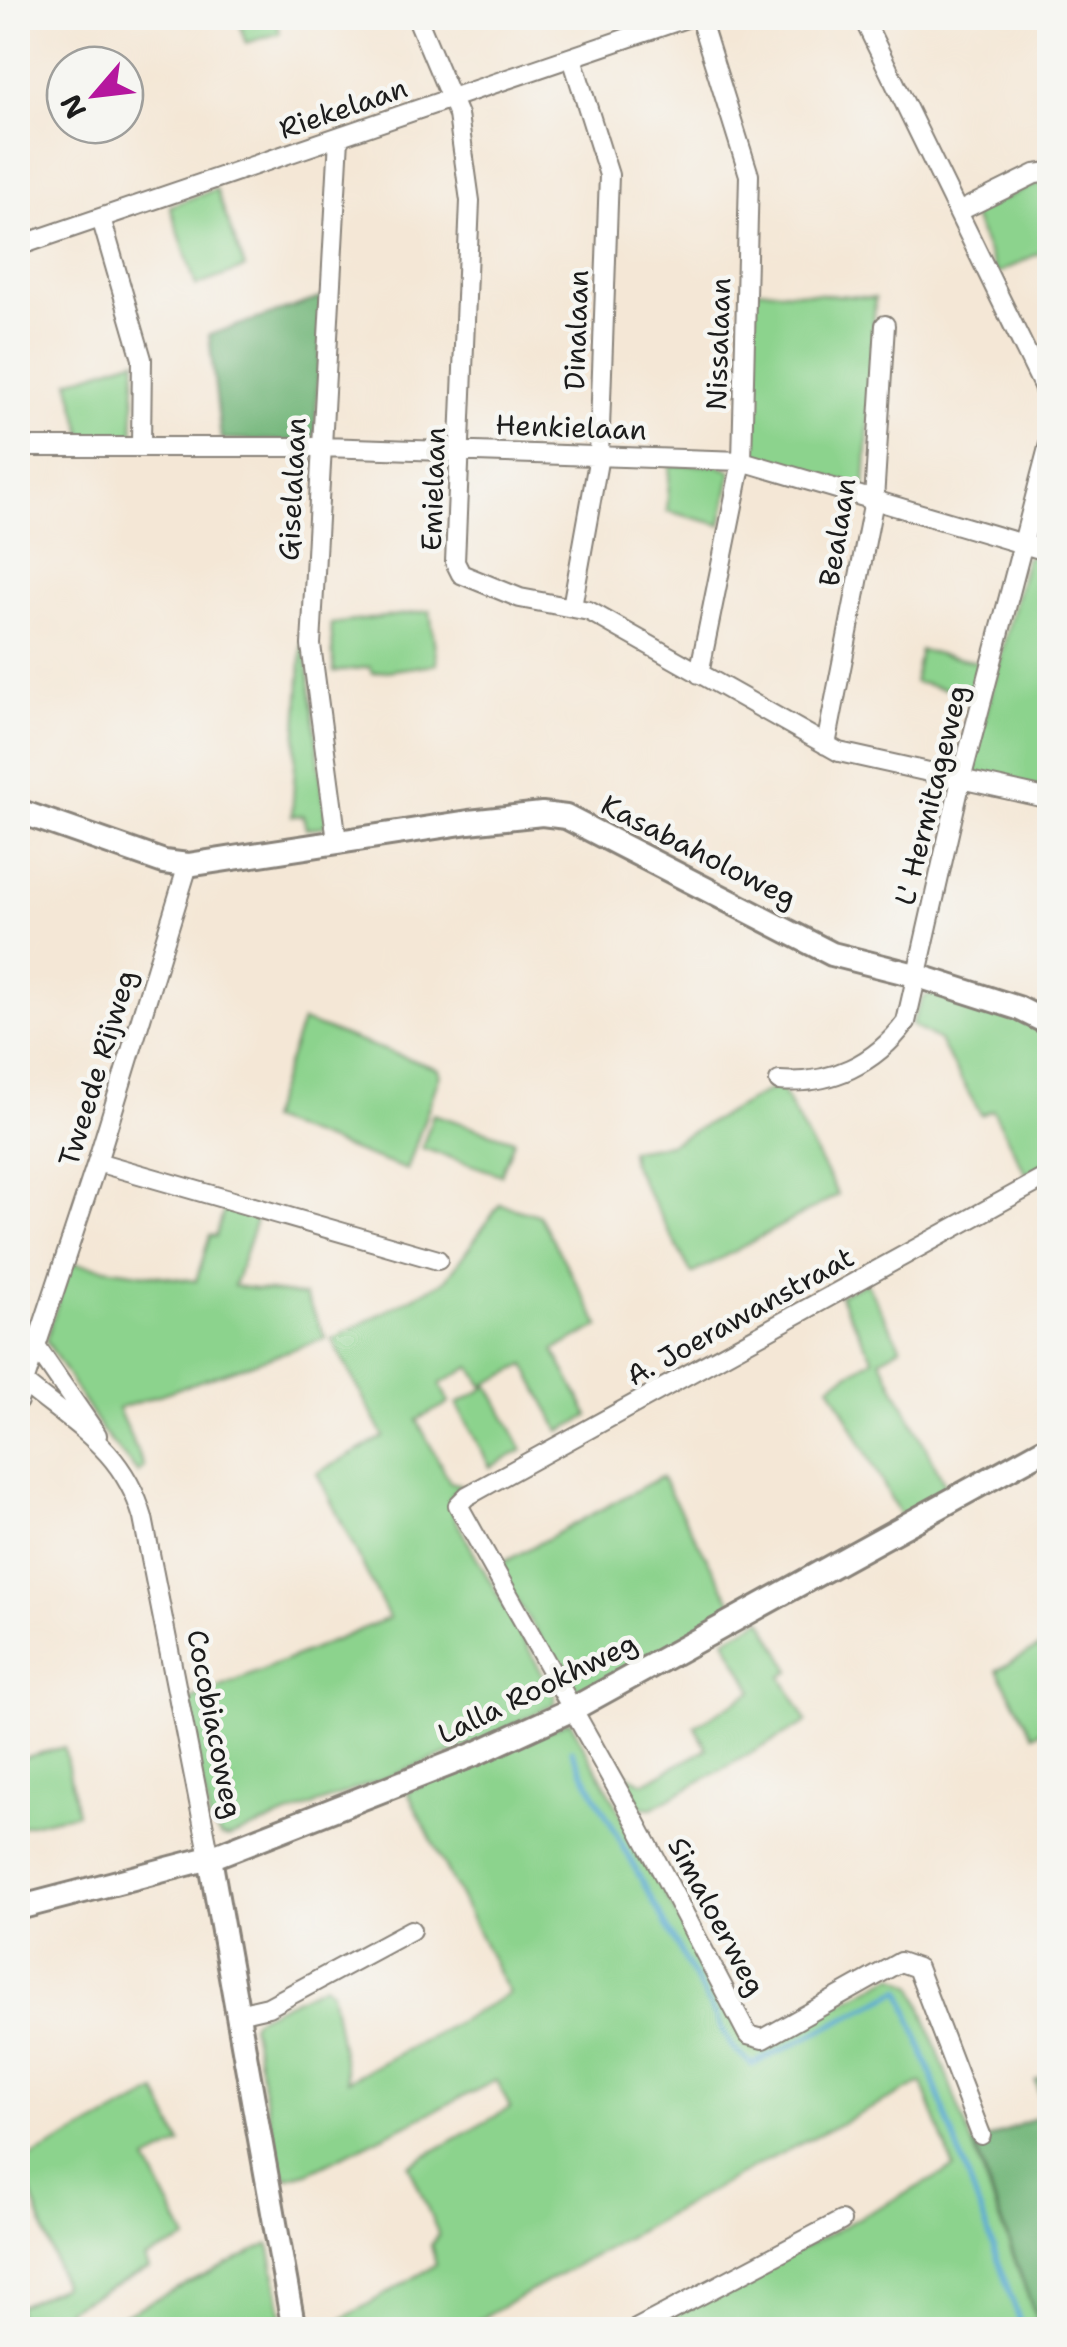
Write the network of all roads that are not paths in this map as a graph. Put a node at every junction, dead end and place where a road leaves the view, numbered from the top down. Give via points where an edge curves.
1 (418, 18) edge
2 (686, 18) edge
3 (700, 18) edge
4 (863, 18) edge
5 (572, 58) junction
6 (452, 100) junction
7 (339, 138) junction
8 (1050, 172) edge
9 (958, 212) junction
10 (101, 218) junction
11 (18, 246) edge
12 (885, 325) dead end
13 (1046, 384) edge
14 (1050, 413) edge
15 (1050, 440) edge
16 (142, 444) junction
17 (18, 447) edge
18 (323, 447) junction
19 (462, 450) junction
20 (600, 456) junction
21 (742, 461) junction
22 (874, 500) junction
23 (1022, 545) junction
24 (1050, 552) edge
25 (572, 607) junction
26 (699, 674) junction
27 (826, 745) junction
28 (962, 780) junction
29 (1050, 799) edge
30 (18, 811) edge
31 (337, 841) junction
32 (188, 865) junction
33 (915, 975) junction
34 (1050, 1024) edge
35 (779, 1081) dead end
36 (97, 1162) junction
37 (1050, 1175) edge
38 (438, 1260) dead end
39 (35, 1345) junction
40 (21, 1392) edge
41 (1050, 1446) edge
42 (110, 1454) junction
43 (571, 1710) junction
44 (210, 1858) junction
45 (18, 1908) edge
46 (411, 1930) dead end
47 (238, 2014) junction
48 (981, 2135) dead end
49 (841, 2221) dead end
50 (294, 2330) edge
51 (634, 2330) edge

1 - 6 street, Emielaan
2 - 5 street, Riekelaan
3 - 21 street, Nissalaan via 749,175
4 - 9 street
5 - 6 street, Riekelaan
5 - 20 street, Dinalaan via 610,175
6 - 7 street, Riekelaan
6 - 19 street, Emielaan via 470,201
7 - 10 street, Riekelaan
7 - 18 street, Giselalaan
8 - 9 street
9 - 13 street
10 - 11 street, Riekelaan
10 - 16 street via 142,360
12 - 22 street, Bealaan
13 - 14 street
15 - 23 street, L' Hermitageweg
16 - 17 street, Henkielaan
16 - 18 street, Henkielaan
18 - 19 street, Henkielaan
18 - 31 street, Giselalaan via 311,646
19 - 20 street, Henkielaan
19 - 25 street, Emielaan via 455,562 460,574 520,598
20 - 21 street, Henkielaan
20 - 25 street, Dinalaan
21 - 22 street, Henkielaan
21 - 26 street, Nissalaan
22 - 23 street, Henkielaan
22 - 27 street, Bealaan
23 - 24 street, Henkielaan
23 - 28 street, L' Hermitageweg
25 - 26 street, Emielaan
26 - 27 street, Emielaan
27 - 28 street, Emielaan
28 - 29 street, Emielaan
28 - 33 street, L' Hermitageweg
30 - 32 street
31 - 32 street, Kasabaholoweg
31 - 33 street, Kasabaholoweg via 542,814 566,818 832,954
32 - 36 street, Tweede Rijweg
33 - 34 street, Kasabaholoweg
33 - 35 street, L' Hermitageweg via 906,1022 880,1052 833,1077
36 - 38 street
36 - 39 street, Tweede Rijweg
37 - 43 street, A. Joerawanstraat via 458,1505
39 - 40 street, Tweede Rijweg
39 - 42 street, Cocobiacoweg
40 - 42 street, Cocobiacoweg
41 - 43 street, Lalla Rookhweg
42 - 44 street, Cocobiacoweg via 129,1476 143,1518
43 - 44 street, Lalla Rookhweg
43 - 48 street, Simaloerweg via 748,2035 763,2038 910,1962
44 - 45 street, Lalla Rookhweg
44 - 47 street, Cocobiacoweg
46 - 47 street via 268,2007
47 - 50 street, Cocobiacoweg
49 - 51 street

